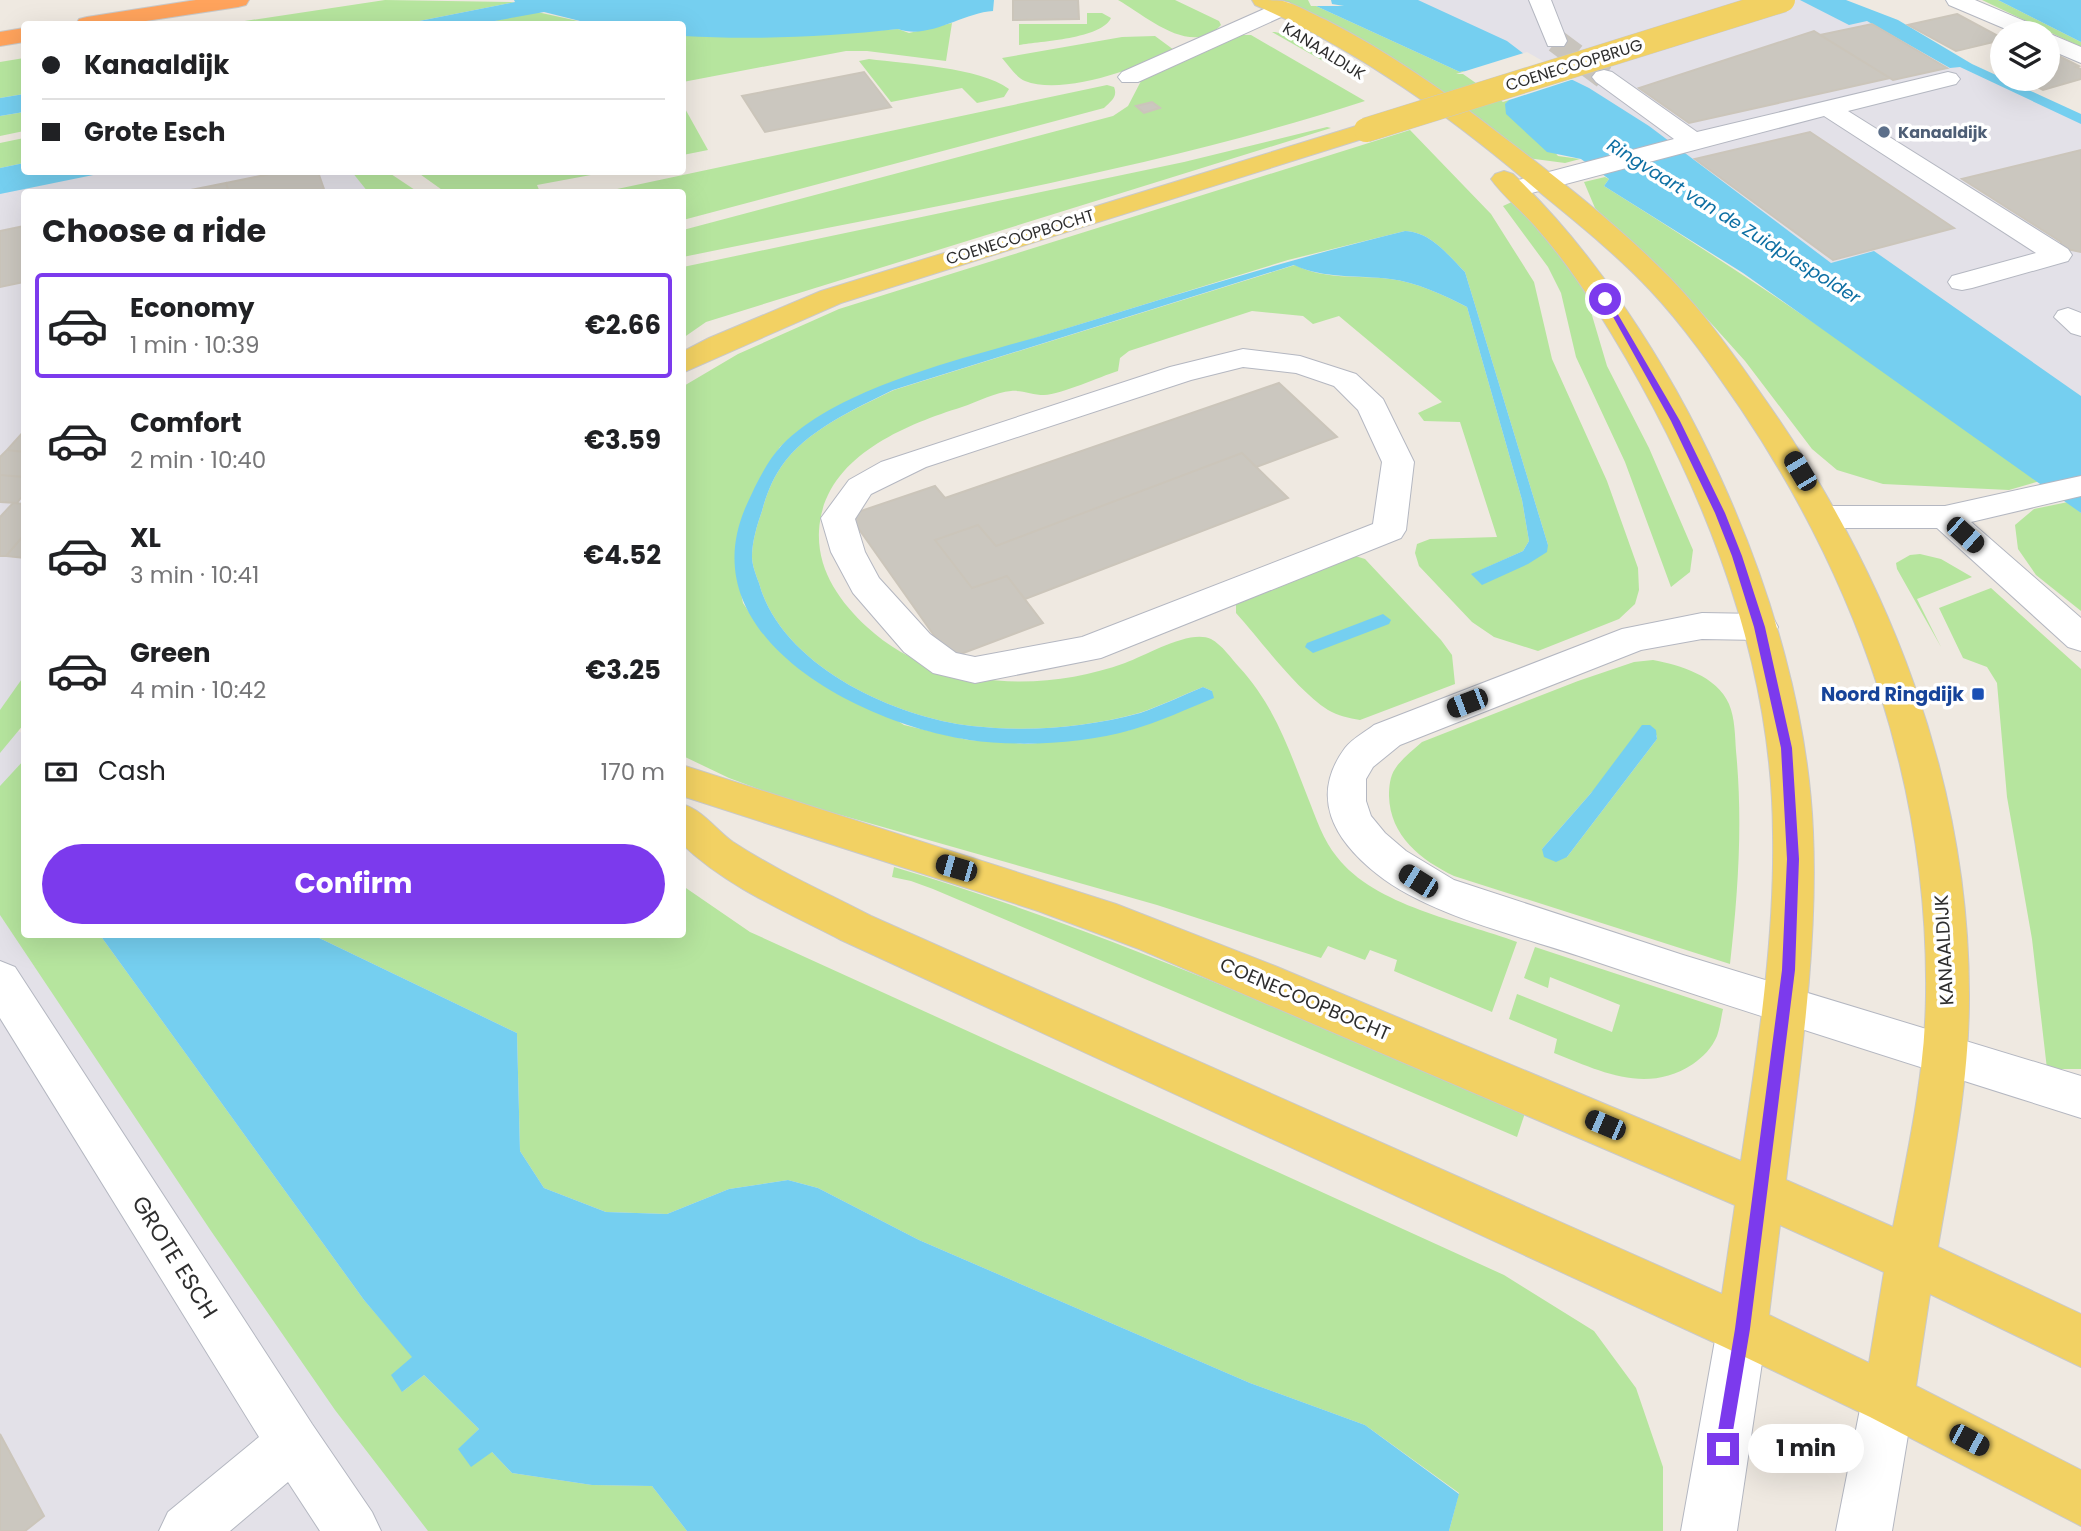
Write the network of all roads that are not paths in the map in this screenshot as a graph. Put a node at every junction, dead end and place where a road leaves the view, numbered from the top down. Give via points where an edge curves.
1 (238, 0) edge
2 (1241, 0) edge
3 (1540, 0) edge
4 (1783, 0) edge
5 (1957, 0) edge
6 (1270, 8) edge
7 (106, 21) edge
8 (2005, 21) edge
9 (21, 36) edge
10 (0, 39) edge
11 (1556, 41) tunnel mouth
12 (2060, 46) edge
13 (2081, 56) edge
14 (1130, 77) dead end
15 (1604, 77) tunnel mouth
16 (1948, 79) dead end
17 (1827, 108) junction
18 (1366, 130) joint
19 (1693, 141) junction
20 (1529, 186) junction
21 (2070, 263) edge
22 (1962, 282) dead end
23 (686, 362) edge
24 (2081, 486) edge
25 (1826, 517) junction
26 (1945, 517) junction
27 (1389, 530) joint
28 (1760, 627) junction
29 (2081, 638) edge
30 (686, 782) edge
31 (686, 822) edge
32 (0, 980) edge
33 (1785, 1004) junction
34 (1946, 1055) junction
35 (2081, 1097) edge
36 (1761, 1191) junction
37 (1912, 1258) junction
38 (1742, 1329) junction
39 (2081, 1341) edge
40 (1888, 1399) junction
41 (293, 1443) junction
42 (2081, 1499) edge
43 (187, 1531) edge
44 (353, 1531) edge
45 (1709, 1531) edge
46 (1864, 1531) edge

1 - 7 highway
2 - 6 main road, KANAALDIJK
3 - 11 street
4 - 18 main road, COENECOOPBRUG, bridge
5 - 8 street
6 - 14 street, KANAALDIJK
6 - 20 main road, KANAALDIJK
9 - 10 highway
12 - 13 street
15 - 19 street
16 - 17 street
17 - 19 street
17 - 21 street
18 - 23 main road, COENECOOPBOCHT via 843,293 765,323
19 - 20 street
20 - 25 main road, KANAALDIJK via 1627,253 1668,293 1779,438
20 - 28 main road, KANAALDIJK via 1549,224 1584,267 1675,421 1725,525
21 - 22 street
24 - 26 street
25 - 26 street
25 - 34 main road, KANAALDIJK via 1875,620 1916,743 1941,886 1947,964
26 - 29 street
27 - 27 street via 1088,649 975,670 946,664 917,643 865,585 838,518 860,487 892,469 1168,378 1243,358 1300,365 1345,380 1372,406 1398,462
28 - 33 main road, KANAALDIJK via 1789,781 1793,892
28 - 33 street via 1702,626 1628,640 1387,735 1349,769 1345,798 1365,838 1405,873 1440,892
30 - 36 main road, COENECOOPBOCHT via 1101,916
31 - 38 main road via 717,852 856,928
32 - 41 street, GROTE ESCH
33 - 34 street
33 - 36 main road, KANAALDIJK
34 - 35 street
34 - 37 main road, KANAALDIJK
36 - 37 main road, COENECOOPBOCHT
36 - 38 main road
37 - 39 main road
37 - 40 main road, KANAALDIJK
38 - 40 main road
38 - 45 street
40 - 42 main road
40 - 46 street
41 - 43 street
41 - 44 street, GROTE ESCH

